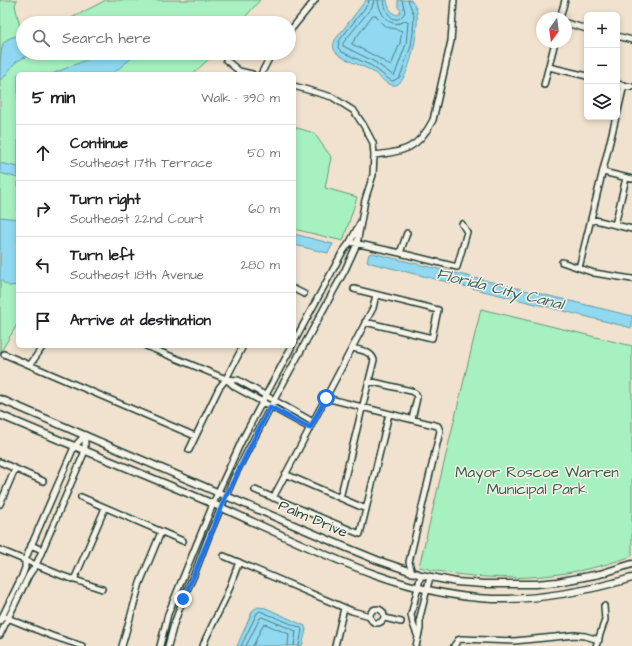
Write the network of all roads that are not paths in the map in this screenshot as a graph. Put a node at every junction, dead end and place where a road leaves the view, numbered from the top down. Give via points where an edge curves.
1 (315, 0) edge
2 (454, 0) edge
3 (565, 0) edge
4 (562, 12) edge
5 (296, 23) edge
6 (572, 25) edge
7 (584, 28) edge
8 (620, 37) edge
9 (632, 40) edge
10 (554, 48) edge
11 (226, 60) dead end
12 (268, 60) edge
13 (549, 67) junction
14 (243, 72) edge
15 (262, 72) edge
16 (584, 75) edge
17 (620, 84) edge
18 (544, 85) dead end
19 (624, 85) junction
20 (296, 87) edge
21 (632, 87) edge
22 (620, 103) edge
23 (616, 120) edge
24 (374, 155) junction
25 (603, 172) junction
26 (626, 178) junction
27 (632, 179) edge
28 (362, 217) junction
29 (591, 219) junction
30 (462, 224) dead end
31 (614, 225) junction
32 (632, 229) edge
33 (407, 233) dead end
34 (350, 242) junction
35 (357, 244) junction
36 (400, 253) junction
37 (562, 262) dead end
38 (579, 268) junction
39 (632, 279) edge
40 (354, 289) dead end
41 (296, 290) edge
42 (304, 294) dead end
43 (376, 295) junction
44 (365, 322) junction
45 (296, 338) edge
46 (41, 348) edge
47 (151, 348) edge
48 (243, 348) edge
49 (291, 348) edge
50 (352, 348) junction
51 (4, 354) dead end
52 (30, 365) junction
53 (226, 379) junction
54 (369, 381) junction
55 (266, 395) junction
56 (326, 398) junction
57 (0, 399) edge
58 (274, 400) junction
59 (262, 402) junction
60 (270, 407) junction
61 (363, 407) junction
62 (389, 414) junction
63 (0, 415) edge
64 (412, 419) junction
65 (313, 422) junction
66 (310, 428) junction
67 (85, 435) junction
68 (195, 436) junction
69 (74, 447) junction
70 (189, 450) dead end
71 (84, 451) junction
72 (0, 462) edge
73 (15, 469) junction
74 (285, 474) junction
75 (43, 481) dead end
76 (255, 490) dead end
77 (218, 492) junction
78 (226, 496) junction
79 (81, 498) dead end
80 (273, 498) junction
81 (340, 498) junction
82 (0, 504) edge
83 (213, 504) junction
84 (105, 508) junction
85 (221, 508) junction
86 (366, 509) junction
87 (161, 532) junction
88 (182, 541) dead end
89 (31, 546) junction
90 (0, 550) edge
91 (42, 550) junction
92 (224, 556) dead end
93 (25, 560) junction
94 (239, 562) junction
95 (409, 562) junction
96 (632, 564) edge
97 (36, 565) junction
98 (401, 569) junction
99 (412, 572) junction
100 (421, 575) junction
101 (430, 577) junction
102 (632, 578) edge
103 (74, 580) junction
104 (418, 588) junction
105 (102, 589) dead end
106 (427, 589) junction
107 (604, 606) dead end
108 (344, 608) junction
109 (370, 616) junction
110 (2, 617) edge
111 (385, 618) junction
112 (401, 622) dead end
113 (0, 635) edge
114 (418, 638) junction
115 (61, 639) junction
116 (599, 640) junction
117 (60, 646) edge
118 (82, 646) edge
119 (122, 646) edge
120 (160, 646) edge
121 (168, 646) edge
122 (204, 646) edge
123 (335, 646) edge
124 (416, 646) edge
125 (454, 646) edge
126 (596, 646) edge

1 - 5 street
2 - 24 street via 451,41 429,128 413,146 403,151
3 - 4 street
6 - 7 street
8 - 9 street
10 - 13 street
11 - 14 street
12 - 15 street
13 - 16 street
13 - 18 street
17 - 19 street
19 - 21 street
19 - 22 street
20 - 24 street via 332,97 354,111 373,143
23 - 25 street
24 - 28 street via 373,175
25 - 26 street
25 - 29 street
26 - 27 street
26 - 31 street
28 - 34 street
28 - 35 street
29 - 31 street
29 - 38 street
30 - 36 street via 467,232 457,267
31 - 32 street
33 - 36 street
34 - 35 street
34 - 45 street
35 - 36 street
35 - 58 street
37 - 38 street
38 - 39 street
40 - 43 street
41 - 42 street
43 - 44 street via 373,308
43 - 44 street via 438,310 432,338
44 - 50 street
46 - 52 street
47 - 53 street
48 - 53 street
49 - 55 street
50 - 54 street via 372,356 374,360
50 - 56 street
51 - 52 street
52 - 68 street
53 - 55 street via 238,380
53 - 59 street via 235,388
53 - 68 street
54 - 61 street
54 - 64 street via 416,394
55 - 58 street
55 - 59 street
56 - 61 street
56 - 65 street
57 - 67 main road, Palm Drive
58 - 60 street
58 - 65 street
59 - 60 street
59 - 77 street
60 - 66 street
60 - 78 street
61 - 62 street
61 - 81 street
62 - 64 street
62 - 86 street
63 - 69 main road, Palm Drive
64 - 95 street via 438,426 440,431
65 - 66 street
66 - 74 street
67 - 69 street
67 - 71 street
67 - 77 main road, Palm Drive
68 - 70 street
69 - 71 main road, Palm Drive
69 - 89 street
71 - 83 main road, Palm Drive
71 - 91 street
72 - 73 street
73 - 75 street
73 - 82 street
74 - 80 street
74 - 81 street
76 - 80 street
77 - 78 main road, Palm Drive
77 - 83 street
78 - 85 street
78 - 98 main road, Palm Drive
79 - 84 street
80 - 86 street via 360,534
81 - 86 street
83 - 85 main road, Palm Drive
83 - 120 street via 168,614
84 - 87 street
84 - 103 street
85 - 104 main road, Palm Drive via 340,560
85 - 121 street via 181,605
87 - 88 street
87 - 119 street via 140,584
89 - 91 street
89 - 93 street
90 - 93 street
91 - 97 street
92 - 94 street
93 - 97 street
93 - 110 street via 22,576
94 - 108 street
94 - 122 street
95 - 98 street
95 - 99 street
96 - 101 main road, Palm Drive via 600,574 536,584 484,584
97 - 103 street
97 - 110 street
98 - 99 main road, Palm Drive
99 - 100 main road, Palm Drive
100 - 101 main road, Palm Drive
100 - 104 street
101 - 106 street
102 - 106 main road, Palm Drive via 603,587 539,597 492,598
103 - 105 street
104 - 106 main road, Palm Drive
104 - 114 street via 411,615
106 - 114 street
107 - 116 street via 606,620
108 - 109 street
108 - 123 street
109 - 111 street via 375,623 382,622
109 - 111 street via 371,612 378,608 384,613
110 - 113 street
110 - 115 street
111 - 112 street
114 - 124 street
115 - 117 street
115 - 118 street
116 - 125 street via 575,635 514,641 462,639
116 - 126 street

